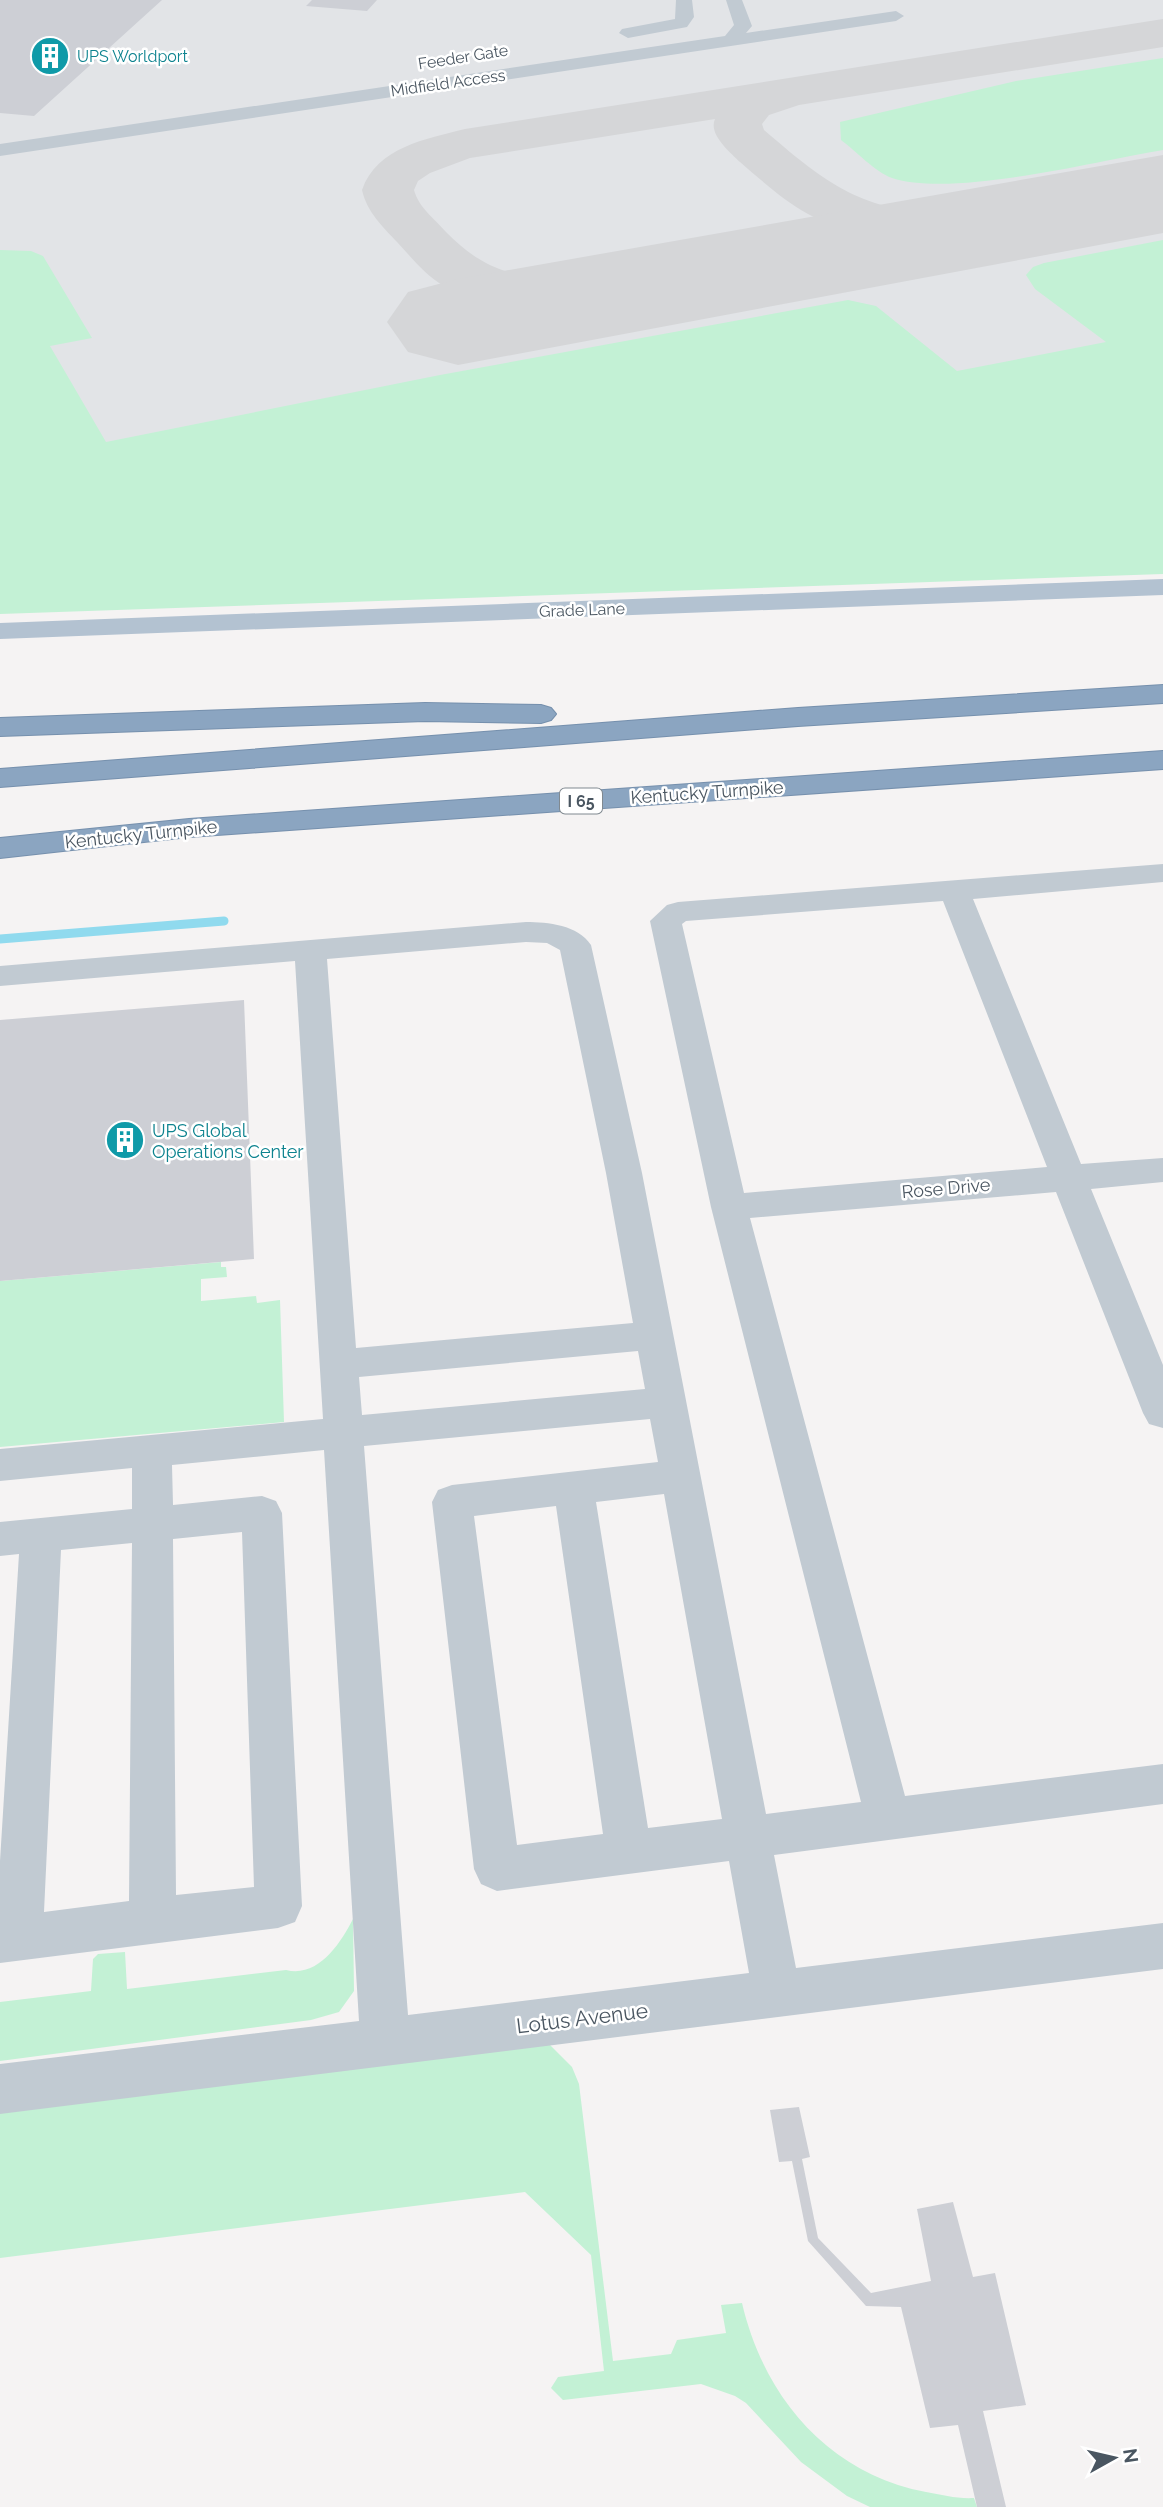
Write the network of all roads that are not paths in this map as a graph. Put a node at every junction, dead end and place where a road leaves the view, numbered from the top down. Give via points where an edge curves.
1 (684, 0) edge
2 (734, 0) edge
3 (764, 13) dead end
4 (896, 16) dead end
5 (615, 34) dead end
6 (772, 35) junction
7 (729, 42) junction
8 (286, 88) dead end
9 (277, 108) junction
10 (0, 150) edge
11 (1163, 587) edge
12 (0, 631) edge
13 (1163, 694) edge
14 (798, 717) junction
15 (0, 727) edge
16 (1163, 760) edge
17 (0, 778) edge
18 (0, 848) edge
19 (1163, 873) edge
20 (954, 891) junction
21 (310, 950) junction
22 (0, 976) edge
23 (1163, 1170) edge
24 (1066, 1178) junction
25 (729, 1207) junction
26 (655, 1335) junction
27 (338, 1364) junction
28 (667, 1402) junction
29 (1163, 1413) edge
30 (343, 1433) junction
31 (152, 1451) junction
32 (0, 1465) edge
33 (681, 1476) junction
34 (573, 1488) junction
35 (152, 1524) junction
36 (21, 1537) edge
37 (1163, 1784) edge
38 (889, 1820) junction
39 (748, 1838) junction
40 (629, 1853) junction
41 (153, 1920) junction
42 (10, 1939) edge
43 (1163, 1946) edge
44 (777, 1993) junction
45 (385, 2042) junction
46 (0, 2089) edge

1 - 5 street via 686,17 671,26
2 - 7 street via 743,26
3 - 6 street
4 - 6 street, Midfield Access via 819,20
6 - 7 street, Midfield Access
7 - 9 street, Midfield Access
8 - 9 street via 272,98
9 - 10 street, Midfield Access
11 - 12 main road, Grade Lane
13 - 14 highway
14 - 15 highway via 425,712
14 - 17 highway
16 - 18 highway, Kentucky Turnpike / I 65 via 203,827
19 - 20 street
20 - 24 street
20 - 25 street via 678,912 666,920
21 - 22 street
21 - 26 street via 526,932 546,932 575,944
21 - 27 street
23 - 24 street, Rose Drive
24 - 25 street, Rose Drive
24 - 29 street
25 - 38 street
26 - 27 street
26 - 28 street
27 - 30 street
28 - 30 street
28 - 33 street
30 - 31 street
30 - 45 street
31 - 32 street
31 - 35 street
33 - 34 street
33 - 39 street
34 - 40 street
34 - 40 street via 452,1502 497,1869
35 - 36 street
35 - 41 street
35 - 41 street via 262,1513 278,1906
36 - 42 street
37 - 38 street
38 - 39 street
39 - 40 street
39 - 44 street
41 - 42 street
43 - 44 street, Lotus Avenue
44 - 45 street, Lotus Avenue
45 - 46 street, Lotus Avenue

